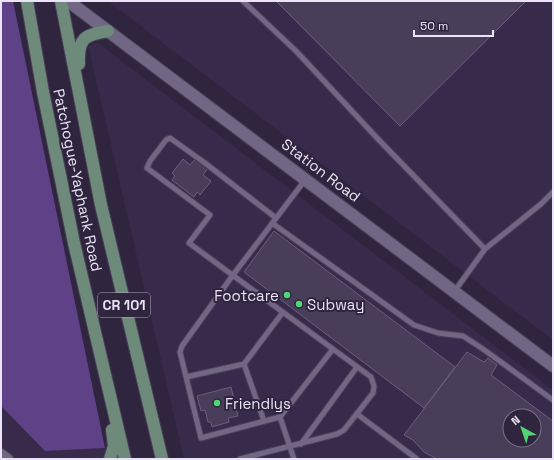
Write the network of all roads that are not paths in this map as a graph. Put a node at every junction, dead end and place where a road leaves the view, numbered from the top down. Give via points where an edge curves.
1 (27, 1) edge
2 (61, 1) edge
3 (68, 1) edge
4 (243, 1) edge
5 (108, 31) junction
6 (82, 109) junction
7 (305, 179) junction
8 (553, 192) edge
9 (276, 218) junction
10 (272, 223) junction
11 (486, 249) junction
12 (233, 275) junction
13 (454, 292) junction
14 (283, 312) junction
15 (332, 349) junction
16 (244, 364) junction
17 (553, 366) edge
18 (357, 367) junction
19 (186, 377) junction
20 (109, 389) junction
21 (553, 400) edge
22 (357, 414) junction
23 (280, 417) junction
24 (264, 421) junction
25 (301, 444) junction
26 (291, 447) junction
27 (1, 454) edge
28 (8, 459) edge
29 (110, 459) edge
30 (125, 459) edge
31 (162, 459) edge
32 (240, 459) edge
33 (294, 459) edge
34 (417, 459) edge

1 - 20 main road, Patchogue-Yaphank Road / CR 101 via 58,170
2 - 6 main road, Patchogue-Yaphank Road / CR 101
3 - 5 main road, Station Road
4 - 11 lane via 297,52
5 - 6 main road via 83,38 78,49
5 - 7 main road, Station Road
6 - 31 main road, Patchogue-Yaphank Road / CR 101 via 123,303
7 - 9 lane
7 - 13 main road, Station Road
8 - 11 lane
9 - 10 lane
9 - 12 lane via 170,138 166,140 147,168 210,215 189,243
10 - 12 lane
10 - 21 lane via 414,325 438,333 463,336
11 - 13 lane
12 - 14 lane
12 - 19 lane via 182,346 180,352
13 - 17 main road, Station Road
14 - 15 lane
14 - 16 lane
15 - 18 lane
15 - 23 lane
16 - 19 lane
16 - 24 lane
18 - 22 lane via 371,377 374,386 373,393
18 - 25 lane
19 - 24 lane via 201,438
20 - 29 main road via 114,446
20 - 30 main road, Patchogue-Yaphank Road / CR 101
22 - 25 lane via 344,430 337,434
22 - 34 lane
23 - 24 lane
23 - 26 lane
25 - 26 lane
26 - 32 lane
26 - 33 lane
27 - 28 street

